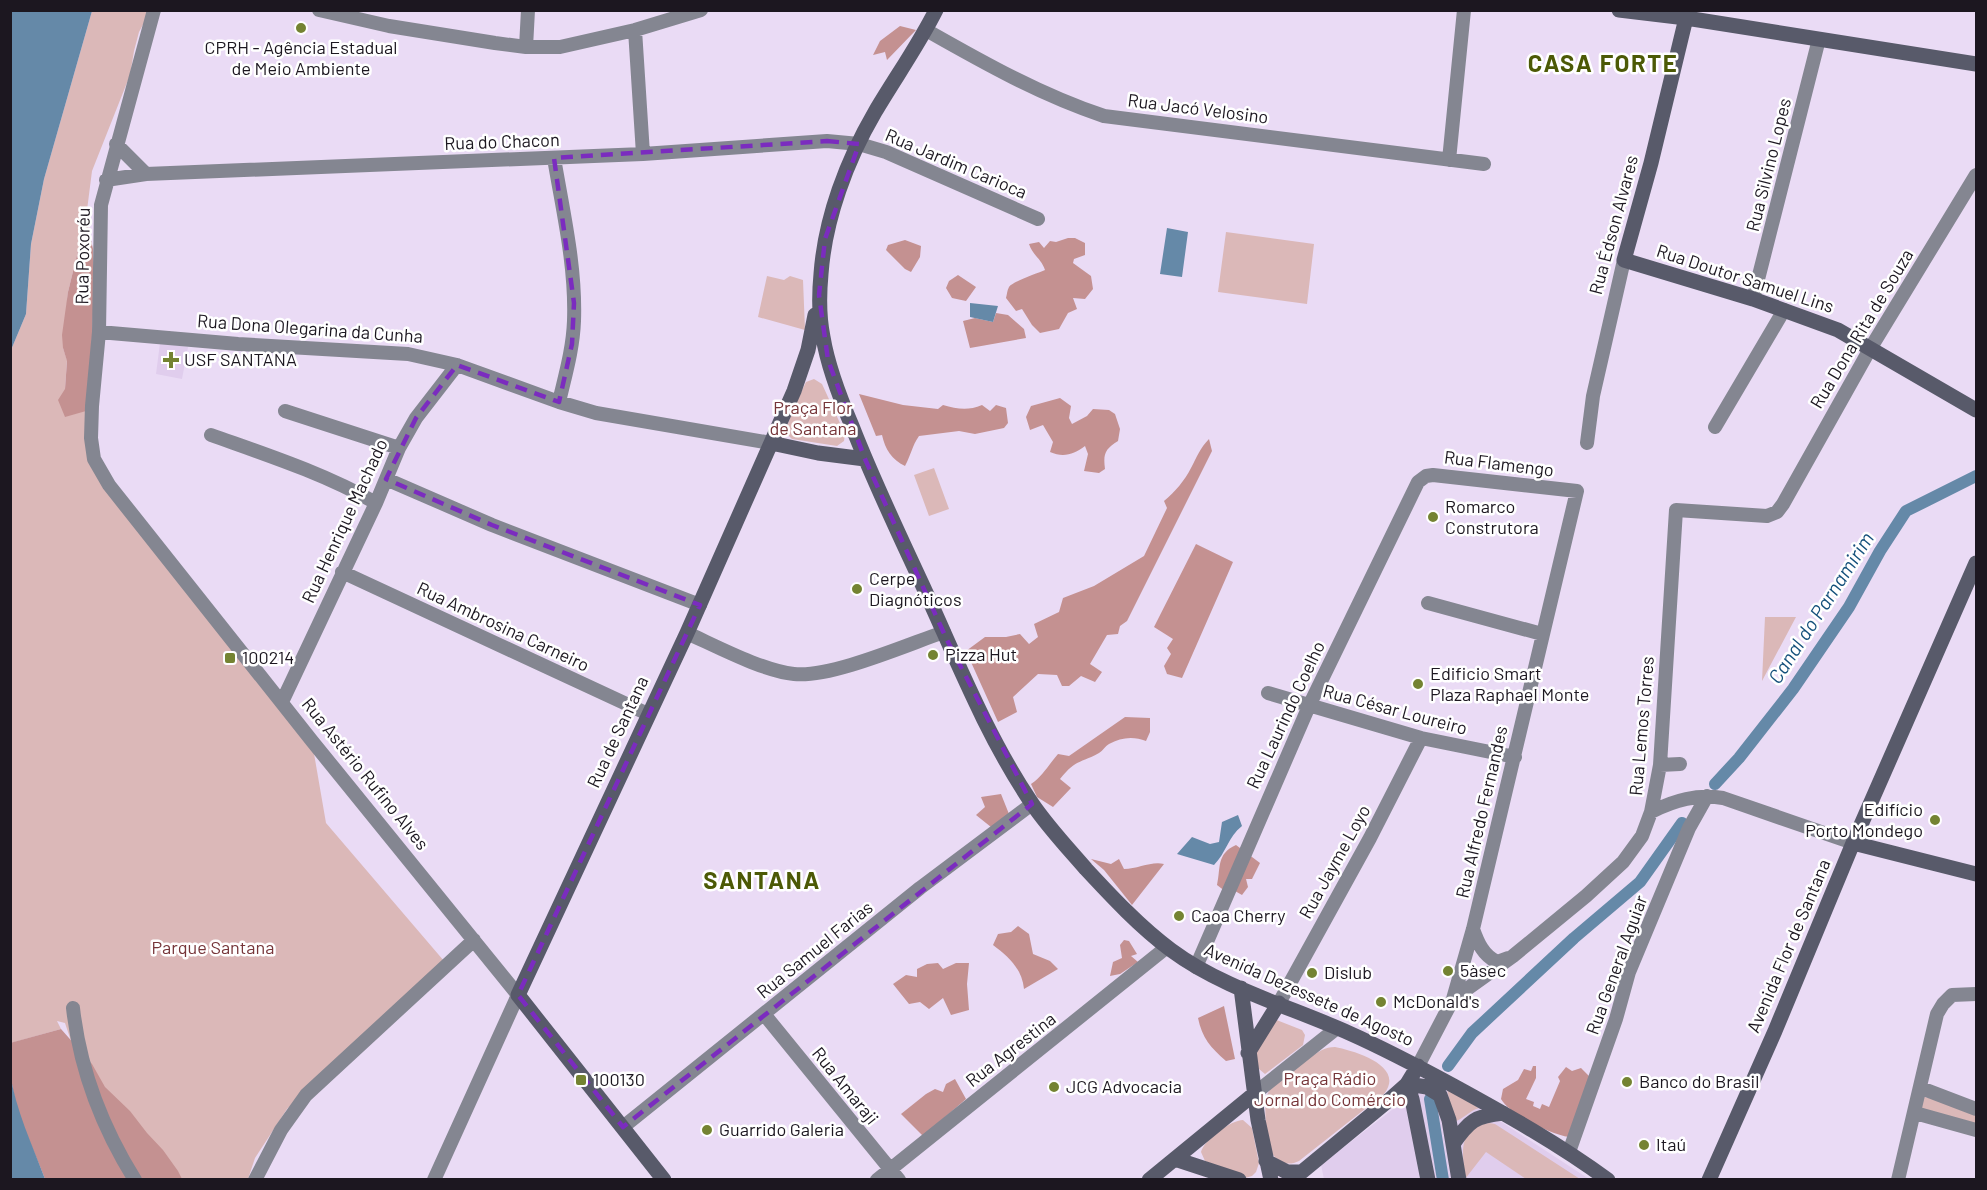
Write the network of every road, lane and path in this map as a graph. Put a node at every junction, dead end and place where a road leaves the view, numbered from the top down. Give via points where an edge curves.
1 (154, 10) edge
2 (319, 10) edge
3 (381, 10) edge
4 (528, 10) edge
5 (701, 10) edge
6 (936, 10) edge
7 (1464, 10) edge
8 (1619, 10) edge
9 (1653, 12) edge
10 (680, 14) edge
11 (1686, 18) junction
12 (389, 26) junction
13 (635, 30) junction
14 (926, 30) junction
15 (1819, 39) junction
16 (526, 47) junction
17 (1977, 64) edge
18 (116, 144) junction
19 (859, 144) junction
20 (643, 154) junction
21 (554, 158) junction
22 (1449, 160) junction
23 (1484, 164) dead end
24 (146, 174) junction
25 (1977, 176) edge
26 (106, 180) junction
27 (1038, 219) dead end
28 (1624, 260) junction
29 (819, 295) junction
30 (1753, 299) junction
31 (1784, 310) junction
32 (99, 332) junction
33 (1870, 349) junction
34 (457, 365) junction
35 (559, 402) junction
36 (1977, 410) edge
37 (285, 411) dead end
38 (1715, 427) dead end
39 (211, 435) dead end
40 (91, 438) joint
41 (771, 443) junction
42 (1587, 443) dead end
43 (399, 448) junction
44 (865, 459) junction
45 (387, 479) junction
46 (1418, 482) joint
47 (1577, 491) joint
48 (376, 502) junction
49 (1676, 510) joint
50 (1977, 562) edge
51 (342, 572) junction
52 (1428, 603) dead end
53 (699, 605) junction
54 (944, 632) junction
55 (687, 633) junction
56 (1542, 634) junction
57 (1268, 693) dead end
58 (282, 702) junction
59 (1309, 706) junction
60 (648, 714) junction
61 (1420, 738) junction
62 (1515, 757) junction
63 (1680, 764) dead end
64 (1660, 765) junction
65 (1707, 796) junction
66 (1032, 804) junction
67 (1651, 812) junction
68 (1853, 843) junction
69 (1977, 874) edge
70 (1473, 929) junction
71 (474, 940) junction
72 (1167, 947) junction
73 (1513, 956) junction
74 (1196, 967) junction
75 (1241, 988) junction
76 (1977, 994) edge
77 (518, 995) junction
78 (1453, 999) junction
79 (1279, 1003) junction
80 (73, 1008) dead end
81 (764, 1014) junction
82 (1337, 1028) junction
83 (1248, 1053) junction
84 (1418, 1066) junction
85 (1921, 1088) junction
86 (1409, 1092) junction
87 (1254, 1094) junction
88 (1977, 1109) edge
89 (1503, 1113) junction
90 (1915, 1113) junction
91 (1230, 1115) junction
92 (1258, 1120) junction
93 (623, 1127) junction
94 (1977, 1130) edge
95 (1453, 1144) junction
96 (1569, 1152) junction
97 (1176, 1159) junction
98 (1266, 1161) junction
99 (890, 1168) junction
100 (1296, 1176) edge
101 (660, 1178) edge
102 (135, 1179) edge
103 (255, 1179) edge
104 (434, 1179) edge
105 (876, 1179) edge
106 (899, 1179) edge
107 (1149, 1179) edge
108 (1239, 1179) edge
109 (1271, 1179) edge
110 (1428, 1179) edge
111 (1459, 1179) edge
112 (1608, 1179) edge
113 (1709, 1179) edge
114 (1898, 1179) edge

1 - 18 street, Rua Poxoréu
2 - 12 street
3 - 12 street
4 - 16 street
5 - 10 street
6 - 14 main road, Avenida Dezessete de Agosto
7 - 22 street
8 - 9 main road
9 - 11 main road
10 - 13 street
11 - 15 main road
11 - 28 main road, Rua Édson Alvares
12 - 16 street
13 - 16 street via 560,47
13 - 20 street
14 - 19 main road, Avenida Dezessete de Agosto
14 - 22 street, Rua Jacó Velosino via 1028,86 1104,116
15 - 17 main road
15 - 30 street, Rua Silvino Lopes
18 - 24 street
18 - 26 street, Rua Poxoréu
19 - 20 street, Rua do Chacon via 816,141
19 - 27 street, Rua Jardim Carioca
19 - 29 main road, Avenida Dezessete de Agosto via 825,239
20 - 21 street, Rua do Chacon
21 - 24 street, Rua do Chacon
21 - 35 street via 567,230 574,303 572,344
22 - 23 street, Rua Jacó Velosino
24 - 26 street, Rua do Chacon
25 - 33 street, Rua Dona Rita de Souza
26 - 32 street, Rua Poxoréu via 99,227
28 - 30 main road, Rua Doutor Samuel Lins
28 - 42 street, Rua Édson Alvares via 1593,396
29 - 41 main road, Rua de Santana via 808,350
29 - 44 main road, Avenida Dezessete de Agosto via 828,360
30 - 31 main road, Rua Doutor Samuel Lins
31 - 33 main road, Rua Doutor Samuel Lins via 1838,330
31 - 38 street
32 - 34 street, Rua Dona Olegarina da Cunha via 408,354
32 - 40 street, Rua Poxoréu
33 - 36 main road, Rua Doutor Samuel Lins
33 - 49 street, Rua Dona Rita de Souza via 1777,512 1767,516
34 - 35 street, Rua Dona Olegarina da Cunha
34 - 43 street, Rua Henrique Machado via 416,418
35 - 41 street, Rua Dona Olegarina da Cunha
37 - 43 street
39 - 48 street via 312,471
40 - 58 street, Rua Astério Rufino Alves via 94,459 109,485
41 - 44 main road, Rua Dona Olegarina da Cunha
41 - 53 main road, Rua de Santana
43 - 45 street, Rua Henrique Machado
44 - 54 main road, Avenida Dezessete de Agosto
45 - 48 street, Rua Henrique Machado
45 - 53 street
46 - 47 street, Rua Flamengo via 1433,475
46 - 59 street, Rua Laurindo Coelho
47 - 56 street, Rua Alfredo Fernandes
48 - 51 street, Rua Henrique Machado
49 - 64 street, Rua Lemos Torres
50 - 68 main road, Avenida Flor de Santana
51 - 58 street, Rua Henrique Machado
51 - 60 street, Rua Ambrosina Carneiro
52 - 56 street
53 - 55 main road, Rua de Santana
54 - 55 street via 811,674 772,669
54 - 66 main road, Avenida Dezessete de Agosto via 990,730
55 - 60 main road, Rua de Santana
56 - 62 street, Rua Alfredo Fernandes
57 - 59 street, Rua César Loureiro
58 - 71 street, Rua Astério Rufino Alves
59 - 61 street, Rua César Loureiro
59 - 74 street, Rua Laurindo Coelho
60 - 77 main road, Rua de Santana
61 - 62 street, Rua César Loureiro
61 - 79 street, Rua Jayme Loyo
62 - 70 street, Rua Alfredo Fernandes
63 - 64 street
64 - 67 street, Rua Lemos Torres
65 - 67 street via 1685,798
65 - 68 street
65 - 96 street, Rua General Aguiar via 1689,828 1629,972
66 - 72 main road, Avenida Dezessete de Agosto via 1116,901
66 - 81 street, Rua Samuel Farias
67 - 73 street, Rua Lemos Torres via 1642,836 1623,862
68 - 69 main road
68 - 113 main road, Avenida Flor de Santana
70 - 73 street via 1489,958 1497,962
70 - 78 street, Rua Alfredo Fernandes
71 - 77 street, Rua Astério Rufino Alves
71 - 103 street via 306,1095 281,1130
72 - 74 main road, Avenida Dezessete de Agosto
72 - 99 street, Rua Agrestina
73 - 78 street, Rua Lemos Torres
74 - 75 main road, Avenida Dezessete de Agosto
75 - 79 main road, Avenida Dezessete de Agosto
75 - 83 main road
76 - 85 street via 1952,995 1937,1014
77 - 93 main road, Rua Astério Rufino Alves
77 - 104 street, Rua de Santana
78 - 84 street, Rua Alfredo Fernandes
79 - 82 main road, Avenida Dezessete de Agosto
79 - 83 main road
80 - 102 street via 76,1038 95,1102
81 - 93 street, Rua Samuel Farias
81 - 99 street, Rua Amaraji
82 - 84 main road, Avenida Dezessete de Agosto
82 - 87 street
83 - 87 main road
84 - 86 main road
84 - 89 main road, Avenida Dezessete de Agosto
85 - 88 street
85 - 90 street
86 - 95 main road via 1420,1086 1440,1095
86 - 100 main road
86 - 110 main road
87 - 91 main road
87 - 92 main road
89 - 95 main road via 1474,1119
89 - 96 main road, Avenida Dezessete de Agosto
90 - 94 street
90 - 114 street
91 - 92 main road
91 - 97 main road
92 - 98 main road
93 - 101 main road, Rua Astério Rufino Alves
95 - 111 main road
96 - 112 main road, Avenida Dezessete de Agosto
97 - 107 main road
97 - 108 main road
98 - 100 main road
98 - 109 main road
99 - 105 street, Rua Agrestina
99 - 106 street, Rua Amaraji

